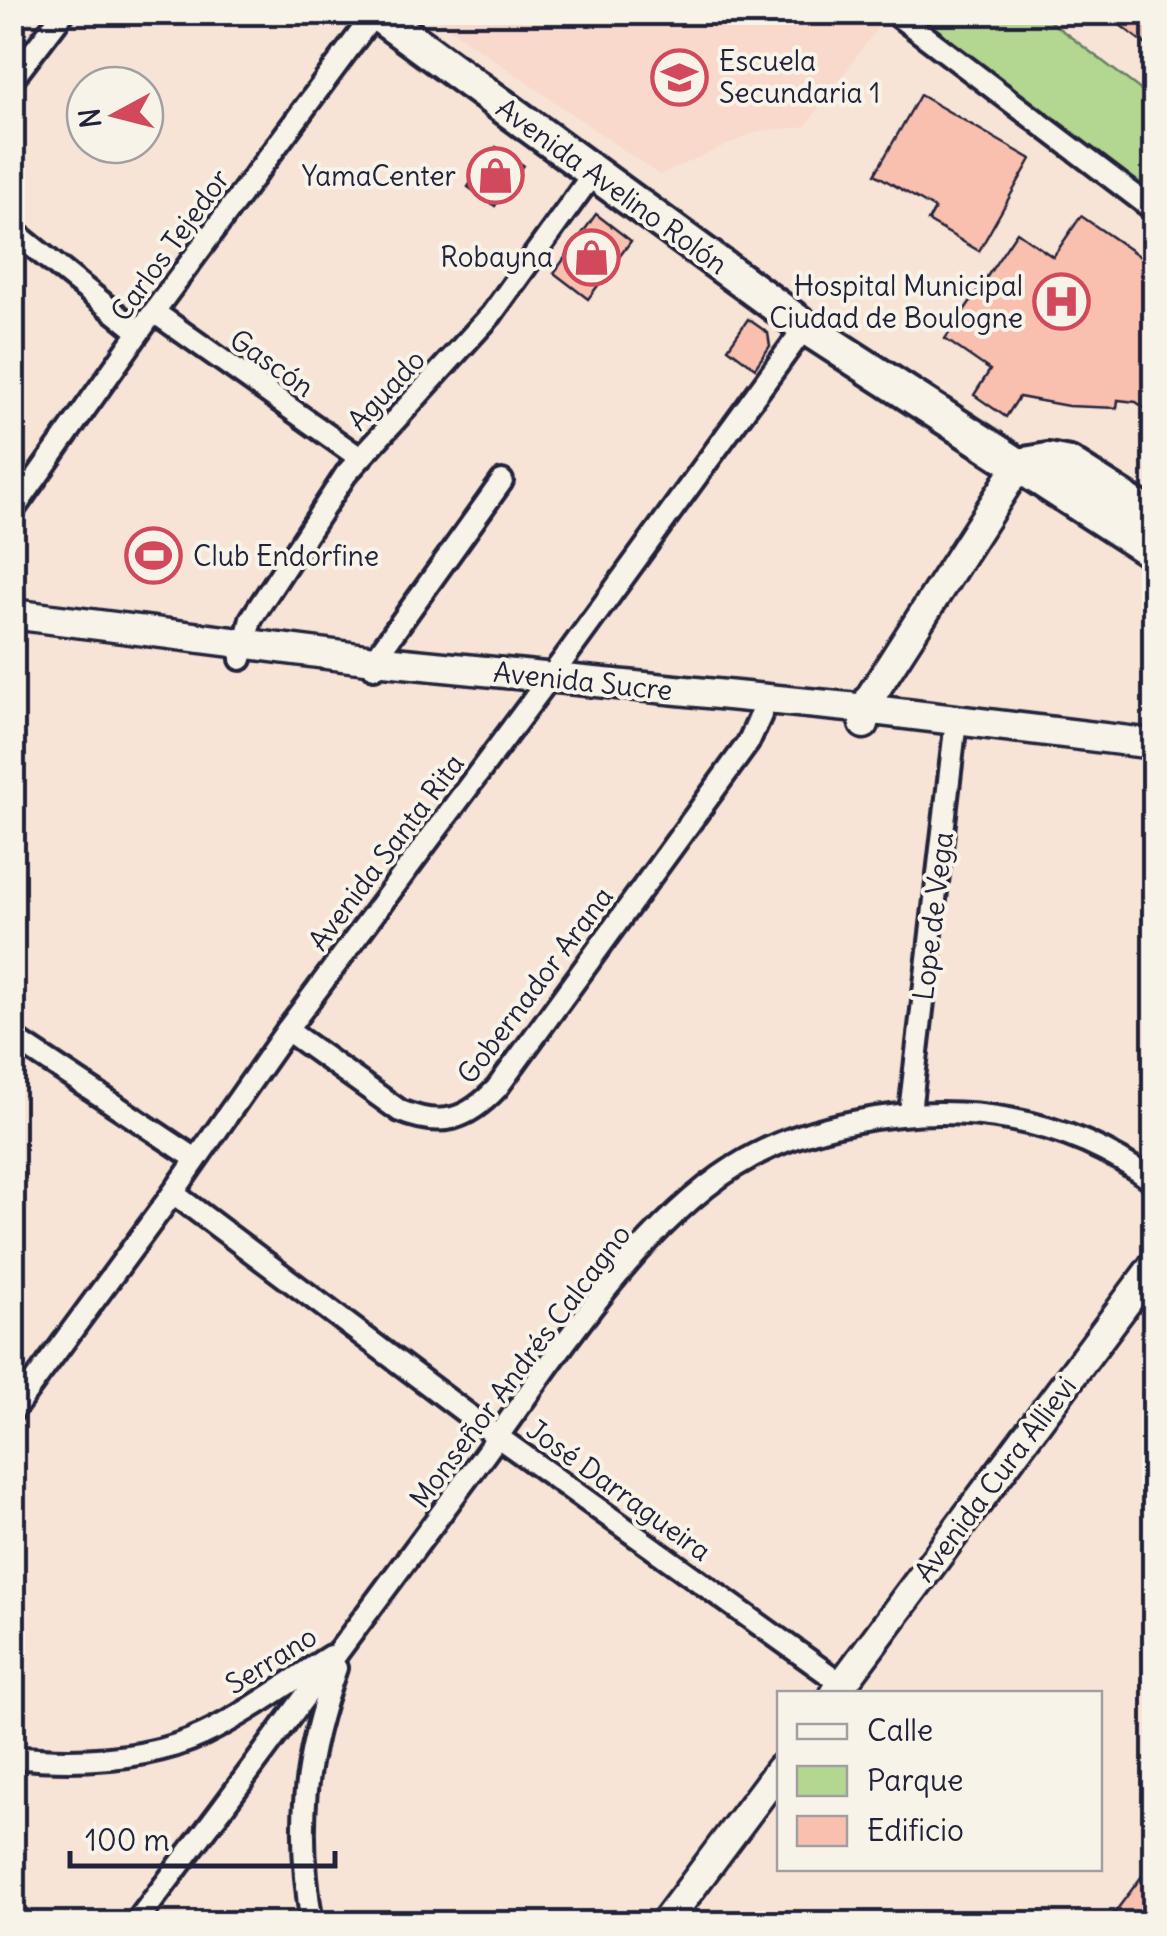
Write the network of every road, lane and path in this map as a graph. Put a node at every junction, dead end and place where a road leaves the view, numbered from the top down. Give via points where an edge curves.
1 (64, 12) edge
2 (893, 12) edge
3 (375, 13) edge
4 (12, 80) edge
5 (594, 172) junction
6 (1154, 210) edge
7 (12, 230) edge
8 (154, 312) junction
9 (805, 327) junction
10 (139, 332) junction
11 (360, 458) junction
12 (1019, 464) junction
13 (502, 481) dead end
14 (12, 512) edge
15 (1154, 518) edge
16 (1154, 552) edge
17 (12, 614) edge
18 (12, 630) edge
19 (242, 651) junction
20 (374, 666) junction
21 (544, 686) junction
22 (761, 714) junction
23 (865, 717) junction
24 (955, 729) junction
25 (1154, 744) edge
26 (1154, 760) edge
27 (288, 1030) junction
28 (12, 1036) edge
29 (910, 1112) junction
30 (196, 1159) junction
31 (1154, 1182) edge
32 (173, 1194) junction
33 (1154, 1265) edge
34 (12, 1412) edge
35 (498, 1437) junction
36 (343, 1647) junction
37 (839, 1689) edge
38 (12, 1757) edge
39 (777, 1772) edge
40 (135, 1924) edge
41 (312, 1924) edge
42 (664, 1924) edge

1 - 4 street
2 - 6 street
3 - 5 main road, Avenida Avelino Rolón
3 - 8 street, Carlos Tejedor
5 - 9 main road, Avenida Avelino Rolón
5 - 11 street, Aguado via 491,315
7 - 10 street
8 - 10 street, Carlos Tejedor
8 - 11 street, Gascón
9 - 12 main road, Avenida Avelino Rolón
9 - 21 street, Avenida Santa Rita
10 - 14 street, Carlos Tejedor
11 - 19 street, Aguado via 251,619
12 - 15 main road via 1069,464
12 - 16 main road, Avenida Avelino Rolón
12 - 23 main road via 871,696
13 - 20 street
17 - 19 main road, Avenida Sucre
18 - 19 main road, Avenida Sucre
19 - 20 main road, Avenida Sucre
20 - 21 main road, Avenida Sucre
21 - 22 main road, Avenida Sucre
21 - 23 main road, Avenida Sucre
21 - 27 street, Avenida Santa Rita
22 - 23 main road, Avenida Sucre
22 - 27 street, Gobernador Arana via 748,743 508,1072 470,1112 422,1120 400,1112
23 - 24 main road, Avenida Sucre
24 - 25 main road, Avenida Sucre
24 - 26 main road, Avenida Sucre
24 - 29 street, Lope de Vega
27 - 30 street, Avenida Santa Rita
28 - 30 street
29 - 31 street, Monseñor Andrés Calcagno via 1017,1118 1089,1145
29 - 35 street, Monseñor Andrés Calcagno via 837,1125 766,1148 699,1191 608,1288
30 - 32 street, Avenida Santa Rita
32 - 34 street, Avenida Santa Rita
32 - 35 street, José Darragueira
33 - 37 main road, Avenida Cura Allievi
35 - 36 street, Monseñor Andrés Calcagno
35 - 37 street, José Darragueira
36 - 38 street, Serrano via 248,1709 174,1745 96,1758
36 - 40 street, Monseñor Andrés Calcagno
36 - 41 street, Serrano via 310,1751 302,1808
39 - 42 main road

